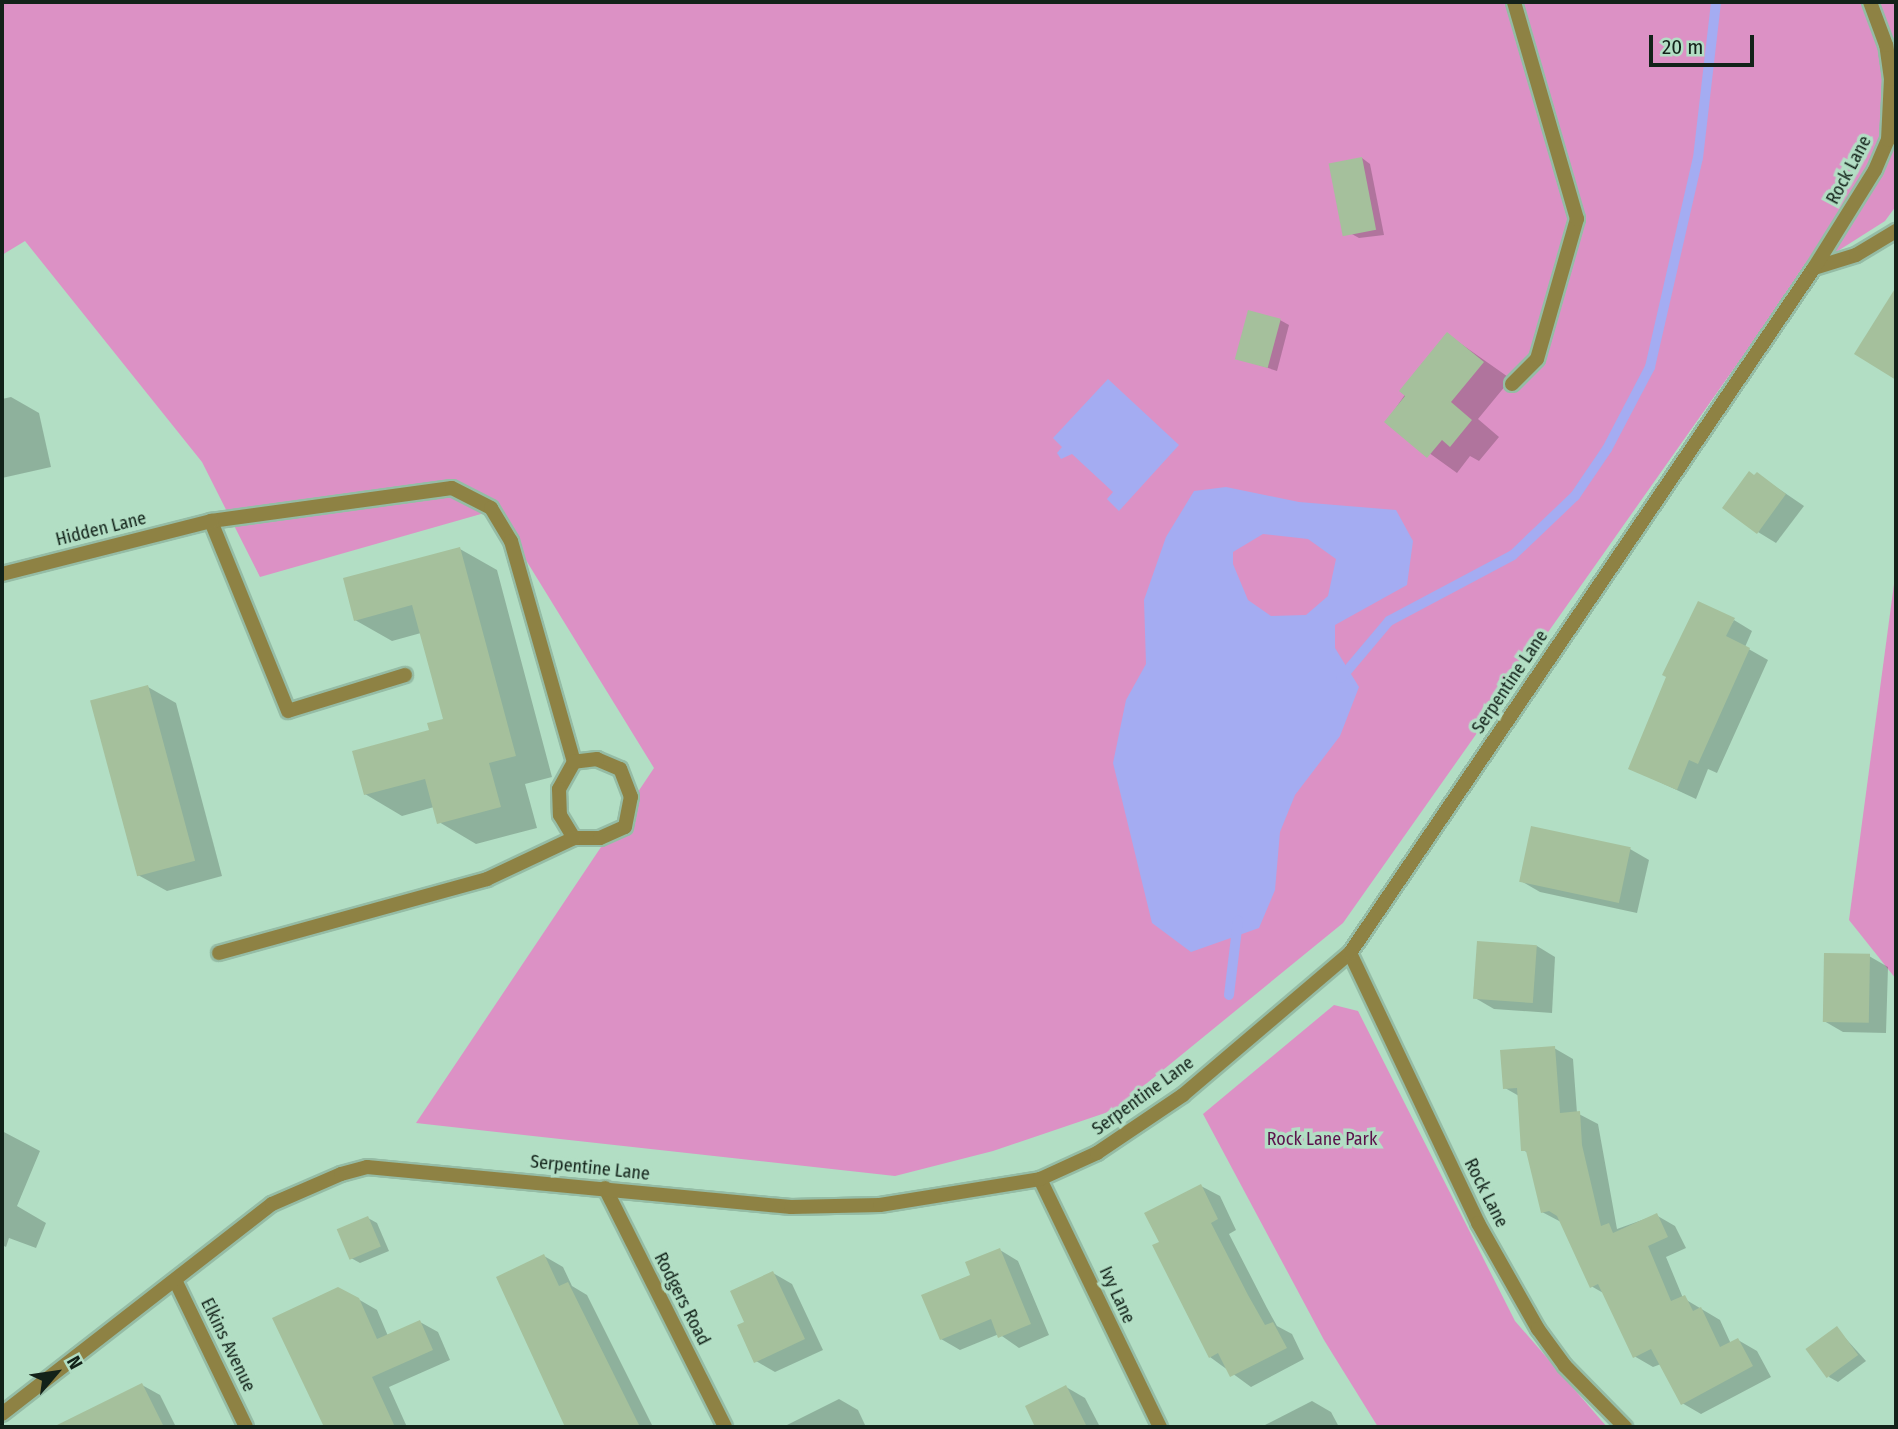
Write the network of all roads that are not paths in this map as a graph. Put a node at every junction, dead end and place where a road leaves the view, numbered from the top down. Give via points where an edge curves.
1 (1514, 2) edge
2 (1870, 2) edge
3 (1896, 231) edge
4 (1814, 268) junction
5 (1512, 384) dead end
6 (211, 521) junction
7 (2, 574) edge
8 (405, 675) dead end
9 (574, 762) junction
10 (574, 838) junction
11 (219, 953) dead end
12 (1350, 953) junction
13 (1040, 1179) junction
14 (605, 1188) junction
15 (175, 1280) junction
16 (2, 1414) edge
17 (246, 1427) edge
18 (724, 1427) edge
19 (1160, 1427) edge
20 (1625, 1427) edge

1 - 5 street via 1577,219 1537,359
2 - 4 street, Rock Lane via 1886,44 1891,79 1888,140 1875,170
3 - 4 street via 1857,255
4 - 12 street, Serpentine Lane
6 - 7 street, Hidden Lane
6 - 8 street via 288,711
6 - 9 street, Hidden Lane via 452,488 491,508 511,541
9 - 10 street via 559,789 560,815
9 - 10 street via 597,759 620,769 631,797 625,827 600,838
10 - 11 street via 486,879
12 - 13 street, Serpentine Lane via 1133,1131
12 - 20 street, Rock Lane via 1472,1211 1538,1329 1565,1366
13 - 14 street, Serpentine Lane via 867,1206 791,1207
13 - 19 street, Ivy Lane
14 - 15 street, Serpentine Lane via 367,1167 317,1181 272,1204
14 - 18 street, Rodgers Road
15 - 16 street, Serpentine Lane
15 - 17 street, Elkins Avenue

